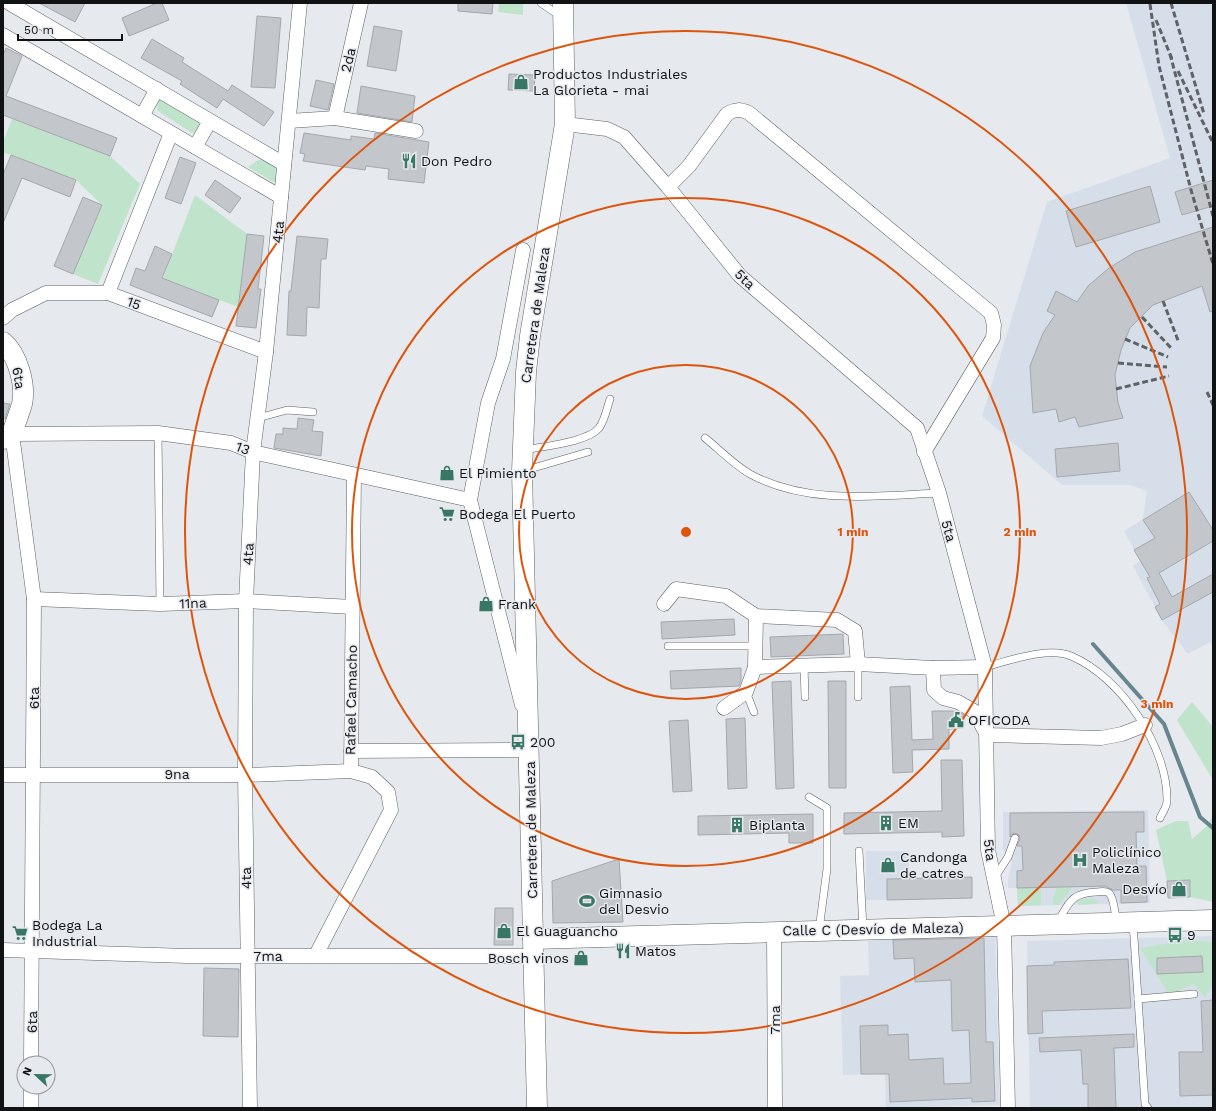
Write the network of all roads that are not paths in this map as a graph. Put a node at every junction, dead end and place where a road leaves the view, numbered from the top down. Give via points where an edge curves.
1 (9, 3) edge
2 (300, 3) edge
3 (361, 3) edge
4 (540, 3) edge
5 (563, 10) edge
6 (3, 35) edge
7 (157, 89) junction
8 (142, 116) junction
9 (335, 118) junction
10 (210, 121) junction
11 (289, 121) junction
12 (565, 124) junction
13 (416, 131) dead end
14 (171, 133) junction
15 (195, 147) junction
16 (284, 164) junction
17 (668, 187) junction
18 (281, 197) junction
19 (523, 250) dead end
20 (108, 294) junction
21 (3, 318) edge
22 (3, 342) edge
23 (266, 352) junction
24 (610, 398) dead end
25 (313, 412) dead end
26 (258, 418) junction
27 (158, 433) junction
28 (8, 436) edge
29 (705, 438) dead end
30 (523, 450) junction
31 (254, 452) junction
32 (588, 452) dead end
33 (924, 452) junction
34 (522, 471) junction
35 (354, 474) junction
36 (939, 493) junction
37 (470, 500) junction
38 (34, 599) junction
39 (246, 601) junction
40 (160, 604) junction
41 (664, 604) dead end
42 (352, 607) junction
43 (756, 616) junction
44 (668, 646) dead end
45 (756, 646) junction
46 (858, 664) junction
47 (804, 665) junction
48 (755, 667) junction
49 (985, 667) junction
50 (933, 668) junction
51 (746, 692) junction
52 (805, 697) dead end
53 (858, 697) dead end
54 (724, 708) dead end
55 (754, 712) dead end
56 (1145, 725) junction
57 (987, 735) junction
58 (529, 741) junction
59 (351, 752) junction
60 (350, 771) junction
61 (34, 774) junction
62 (3, 775) edge
63 (245, 775) junction
64 (809, 797) dead end
65 (1160, 818) dead end
66 (1015, 838) dead end
67 (859, 851) dead end
68 (995, 877) junction
69 (1213, 920) edge
70 (1125, 923) junction
71 (1056, 924) junction
72 (1004, 926) junction
73 (863, 929) junction
74 (819, 931) junction
75 (774, 932) junction
76 (533, 947) junction
77 (3, 950) edge
78 (32, 951) junction
79 (316, 955) junction
80 (246, 956) junction
81 (1194, 994) dead end
82 (1138, 999) junction
83 (31, 1055) edge
84 (31, 1095) edge
85 (31, 1108) edge
86 (250, 1108) edge
87 (537, 1108) edge
88 (775, 1108) edge
89 (1008, 1108) edge
90 (1148, 1108) edge

1 - 7 street
2 - 11 street, 4ta
3 - 9 street, 2da
4 - 5 lane
5 - 12 main road, Carretera de Maleza
6 - 8 street
7 - 8 street
7 - 10 street
8 - 14 street
9 - 11 street
9 - 13 street
10 - 15 street
10 - 16 street
11 - 16 street, 4ta
12 - 17 street, 5ta via 607,129 624,137
12 - 30 main road, Carretera de Maleza via 530,336
14 - 15 street
14 - 20 street
15 - 18 street
16 - 18 street, 4ta
17 - 33 street, 5ta via 740,276 917,428
17 - 33 street via 689,166 727,114 734,110 745,111 991,313 994,325 993,338
18 - 23 street, 4ta
19 - 37 street via 503,359 488,403
20 - 21 street, 15 via 46,294 12,310
20 - 23 street, 15
22 - 28 main road, 6ta via 11,349 20,370 22,402
23 - 26 street, 4ta
24 - 30 lane via 603,421 592,434
25 - 26 lane via 287,410
26 - 31 street, 4ta
27 - 28 street, 13
27 - 31 street, 13 via 231,443
27 - 40 lane
28 - 38 street, 6ta
29 - 36 lane via 749,473 782,488 846,497
30 - 34 main road, Carretera de Maleza
31 - 35 street, 13
31 - 39 street, 4ta
32 - 34 lane
33 - 36 street, 5ta
34 - 58 main road, Carretera de Maleza
35 - 37 street, 13
35 - 42 street, Rafael Camacho
36 - 49 street, 5ta
37 - 58 street
38 - 40 street, 11na
38 - 61 street, 6ta
39 - 40 street, 11na
39 - 42 street, 11na
39 - 63 street, 4ta
41 - 43 street via 676,590 712,594 726,596
42 - 59 street, Rafael Camacho
43 - 45 street
43 - 46 street via 837,620 856,631
44 - 45 lane
45 - 48 street
46 - 47 street
46 - 50 street
46 - 53 lane
47 - 48 street
47 - 52 lane
48 - 51 street
49 - 50 street
49 - 56 lane via 1040,654 1070,655 1103,676
49 - 57 street, 5ta
50 - 57 street via 934,690 943,698 974,710
51 - 54 street
51 - 55 lane
56 - 57 street via 1122,734 1101,738
56 - 65 lane via 1157,753 1164,779 1167,803
57 - 68 street, 5ta via 988,850
58 - 59 street
58 - 76 main road, Carretera de Maleza
59 - 60 street, Rafael Camacho
60 - 63 street, 9na
60 - 79 street, Rafael Camacho via 372,777 388,792 391,810
61 - 62 street, 9na
61 - 63 street, 9na
61 - 78 street, 6ta
63 - 80 street, 4ta
64 - 74 lane via 827,808 827,869
66 - 68 lane via 1008,857
67 - 73 lane
68 - 72 street, 5ta
69 - 70 main road, Calle C (Desvío de Maleza)
70 - 71 main road, Calle C (Desvío de Maleza)
70 - 71 lane via 1105,891 1086,892 1071,899
70 - 82 lane
71 - 72 main road, Calle C (Desvío de Maleza)
72 - 73 main road, Calle C (Desvío de Maleza)
72 - 89 street, 5ta
73 - 74 main road, Calle C (Desvío de Maleza)
74 - 75 main road, Calle C (Desvío de Maleza)
75 - 76 main road, Calle C (Desvío de Maleza)
75 - 88 street, 7ma
76 - 79 street, 7ma
76 - 87 main road, Carretera de Maleza
77 - 78 street, 7ma
78 - 80 street, 7ma
78 - 83 street, 6ta
79 - 80 street, 7ma
80 - 86 street, 4ta
81 - 82 lane
82 - 90 lane via 1144,1104
84 - 85 street

